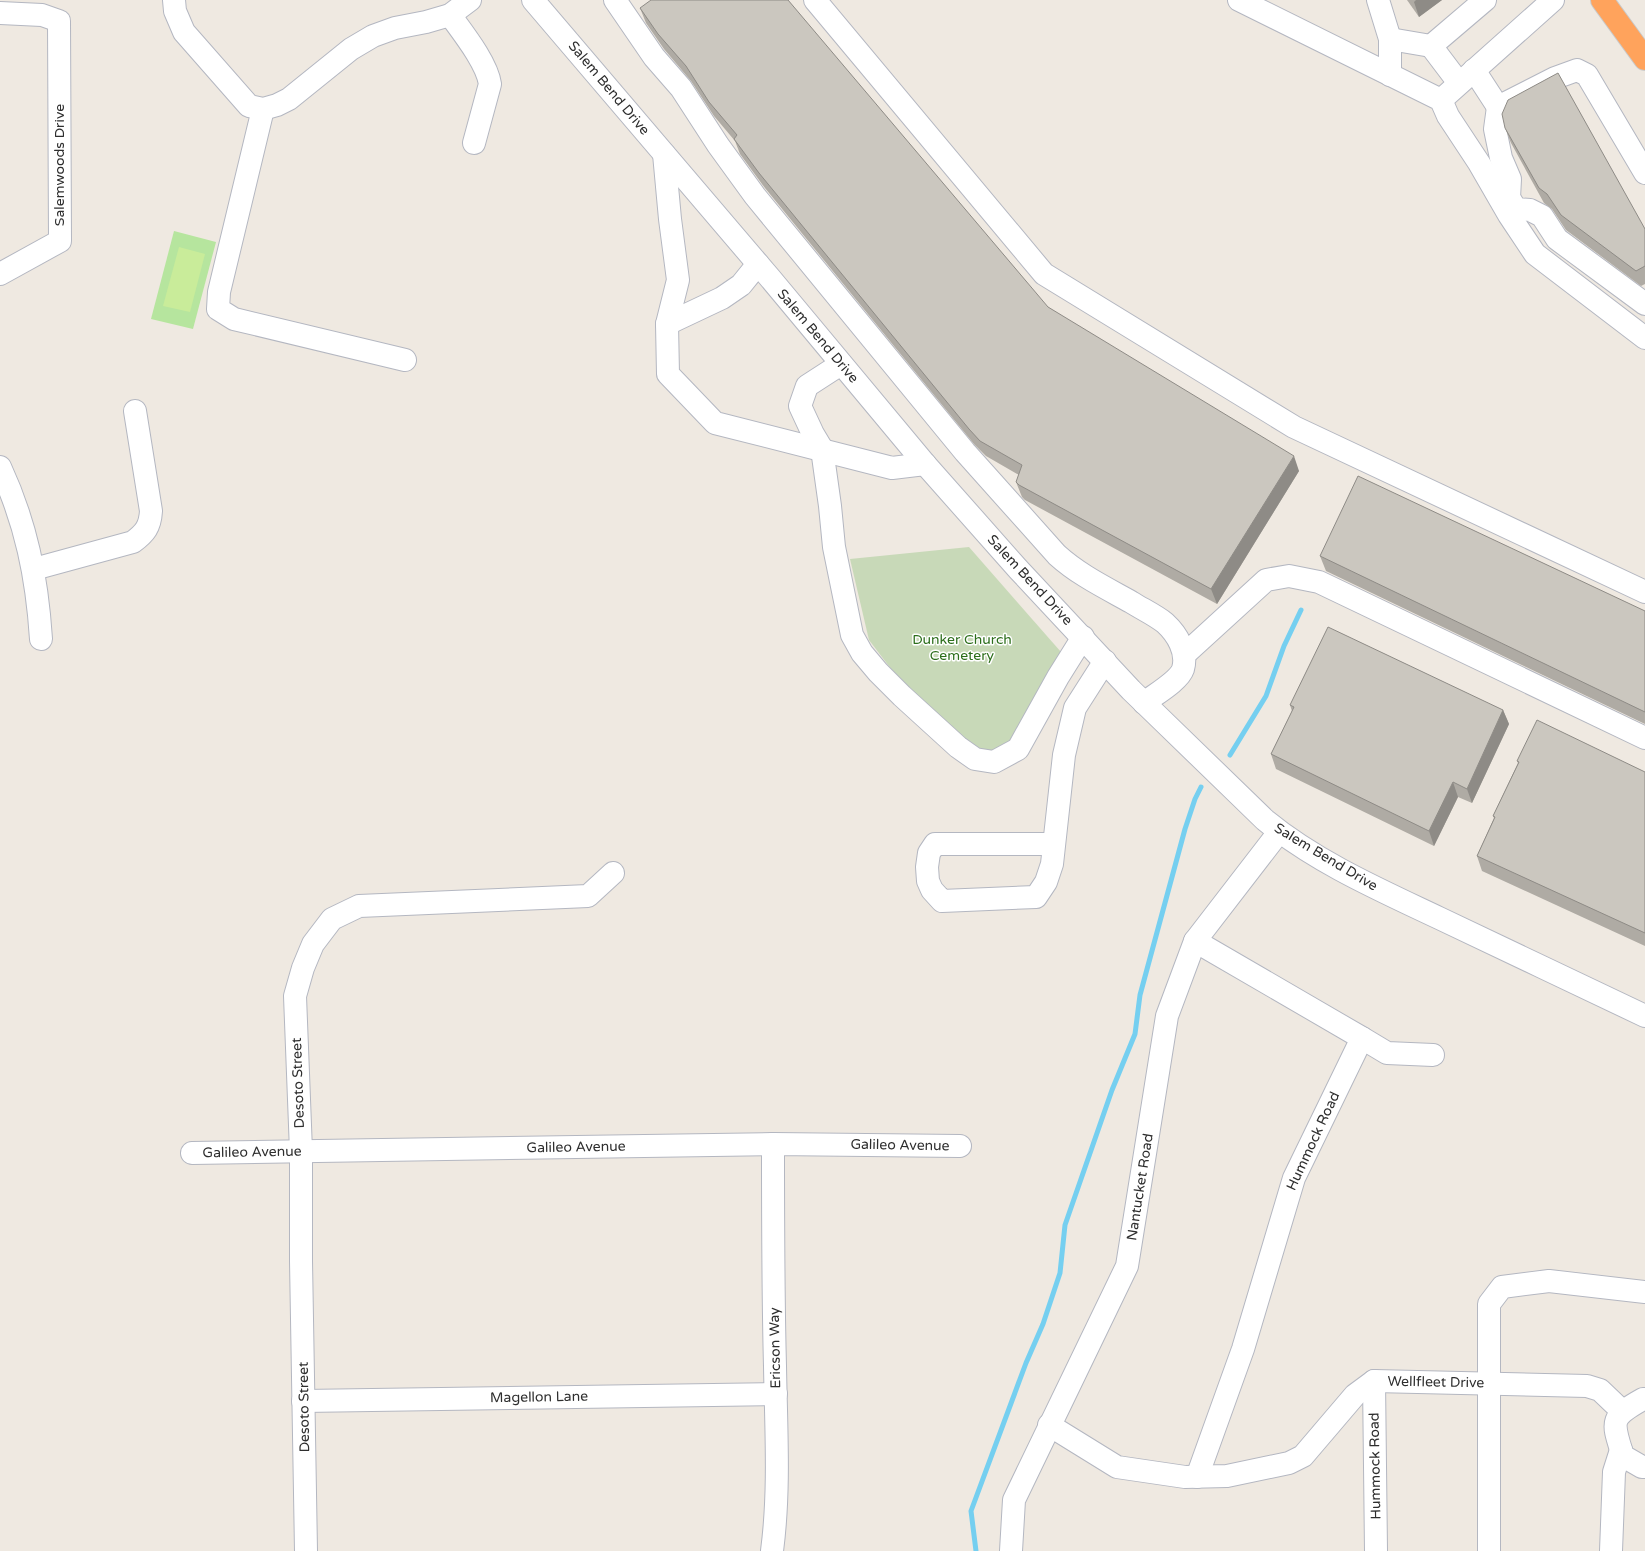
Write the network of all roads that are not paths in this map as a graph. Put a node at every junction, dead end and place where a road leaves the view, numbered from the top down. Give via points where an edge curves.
1 (174, 0) edge
2 (470, 0) edge
3 (533, 0) edge
4 (614, 0) edge
5 (815, 0) edge
6 (1239, 0) edge
7 (1378, 0) edge
8 (1485, 0) edge
9 (1553, 0) edge
10 (1602, 0) edge
11 (0, 13) edge
12 (450, 15) junction
13 (1390, 39) junction
14 (1431, 46) junction
15 (1645, 58) edge
16 (1390, 75) junction
17 (1467, 77) junction
18 (1441, 100) junction
19 (1498, 107) junction
20 (263, 109) junction
21 (474, 143) dead end
22 (664, 154) junction
23 (1645, 173) edge
24 (1506, 201) junction
25 (758, 264) junction
26 (0, 274) edge
27 (1645, 304) edge
28 (667, 324) junction
29 (1645, 338) edge
30 (405, 360) dead end
31 (841, 364) junction
32 (135, 410) dead end
33 (822, 449) junction
34 (925, 464) junction
35 (0, 467) edge
36 (34, 569) junction
37 (1645, 592) edge
38 (1083, 638) junction
39 (40, 639) dead end
40 (1184, 655) junction
41 (1105, 661) junction
42 (1144, 703) junction
43 (1645, 738) edge
44 (1279, 832) junction
45 (1054, 844) junction
46 (613, 873) dead end
47 (1195, 941) junction
48 (1645, 1016) edge
49 (1362, 1038) junction
50 (1433, 1055) dead end
51 (773, 1144) junction
52 (960, 1146) dead end
53 (301, 1151) junction
54 (192, 1153) dead end
55 (1645, 1292) edge
56 (1374, 1381) junction
57 (1489, 1382) junction
58 (776, 1394) junction
59 (1645, 1400) edge
60 (303, 1401) junction
61 (1622, 1411) junction
62 (1049, 1425) junction
63 (1621, 1450) junction
64 (1645, 1467) edge
65 (1197, 1477) junction
66 (306, 1551) edge
67 (772, 1551) edge
68 (1010, 1551) edge
69 (1376, 1551) edge
70 (1488, 1551) edge
71 (1611, 1551) edge

1 - 20 street via 175,11 184,32 249,106
2 - 12 street
3 - 22 street, Salem Bend Drive
4 - 40 street via 654,57 681,88 755,196 965,452 1057,555 1072,568 1164,623 1178,639
5 - 37 street via 1044,274 1294,427
6 - 16 street
7 - 13 street
8 - 14 street
9 - 17 street
10 - 15 highway
11 - 26 street, Salemwoods Drive via 42,15 59,21 60,241
12 - 20 street via 373,36 351,49 290,98 277,106
12 - 21 street via 489,74 490,84
13 - 14 street
13 - 16 street
14 - 17 street
16 - 18 street
17 - 18 street
17 - 19 street
18 - 24 street via 1448,116
19 - 23 street via 1555,78 1577,70 1587,76
19 - 24 street via 1495,129 1501,158 1510,179
20 - 30 street via 219,292 218,309 234,319
22 - 25 street, Salem Bend Drive
22 - 28 street via 678,280
24 - 27 street via 1516,210 1530,210 1542,216 1557,239
24 - 29 street via 1509,215 1535,254
25 - 28 street via 741,285 722,298
25 - 31 street, Salem Bend Drive
28 - 33 street via 668,374 715,422
31 - 33 street via 807,386 800,406
31 - 34 street, Salem Bend Drive
32 - 36 street via 151,512 148,529 133,542
33 - 34 street via 892,468
33 - 38 street via 834,546 852,635 862,653 878,672 928,720 975,759 994,762 1018,749
34 - 38 street, Salem Bend Drive
35 - 36 street via 26,534
36 - 39 street
38 - 41 street, Salem Bend Drive
40 - 42 street via 1182,670 1172,682
40 - 43 street via 1266,580 1289,576 1319,582
41 - 42 street, Salem Bend Drive
41 - 45 street via 1076,708 1064,755
42 - 44 street, Salem Bend Drive
44 - 47 street, Nantucket Road
44 - 48 street, Salem Bend Drive via 1345,872
45 - 45 street via 1052,864 1046,882 1036,898 942,900 932,890 928,881 929,853 936,844
46 - 53 street, Desoto Street via 588,896 359,906 332,919 313,944 302,968 295,996
47 - 49 street
47 - 62 street, Nantucket Road via 1167,1016 1127,1266
49 - 50 street via 1387,1053
49 - 65 street, Hummock Road via 1294,1178 1243,1349
51 - 52 street, Galileo Avenue
51 - 53 street, Galileo Avenue
51 - 58 street, Ericson Way
53 - 54 street, Galileo Avenue
53 - 60 street, Desoto Street
55 - 57 street via 1549,1282 1502,1286 1489,1304
56 - 57 street, Wellfleet Drive
56 - 65 street, Wellfleet Drive via 1355,1395 1303,1456 1264,1470 1227,1476
56 - 69 street, Hummock Road
57 - 61 street, Wellfleet Drive via 1587,1386 1600,1390
57 - 70 street
58 - 60 street, Magellon Lane
58 - 67 street, Ericson Way via 777,1474
59 - 61 street
60 - 66 street, Desoto Street
61 - 63 street via 1614,1429
62 - 65 street, Wellfleet Drive via 1117,1467
62 - 68 street, Nantucket Road via 1014,1500
63 - 64 street via 1626,1460
63 - 71 street via 1614,1472

